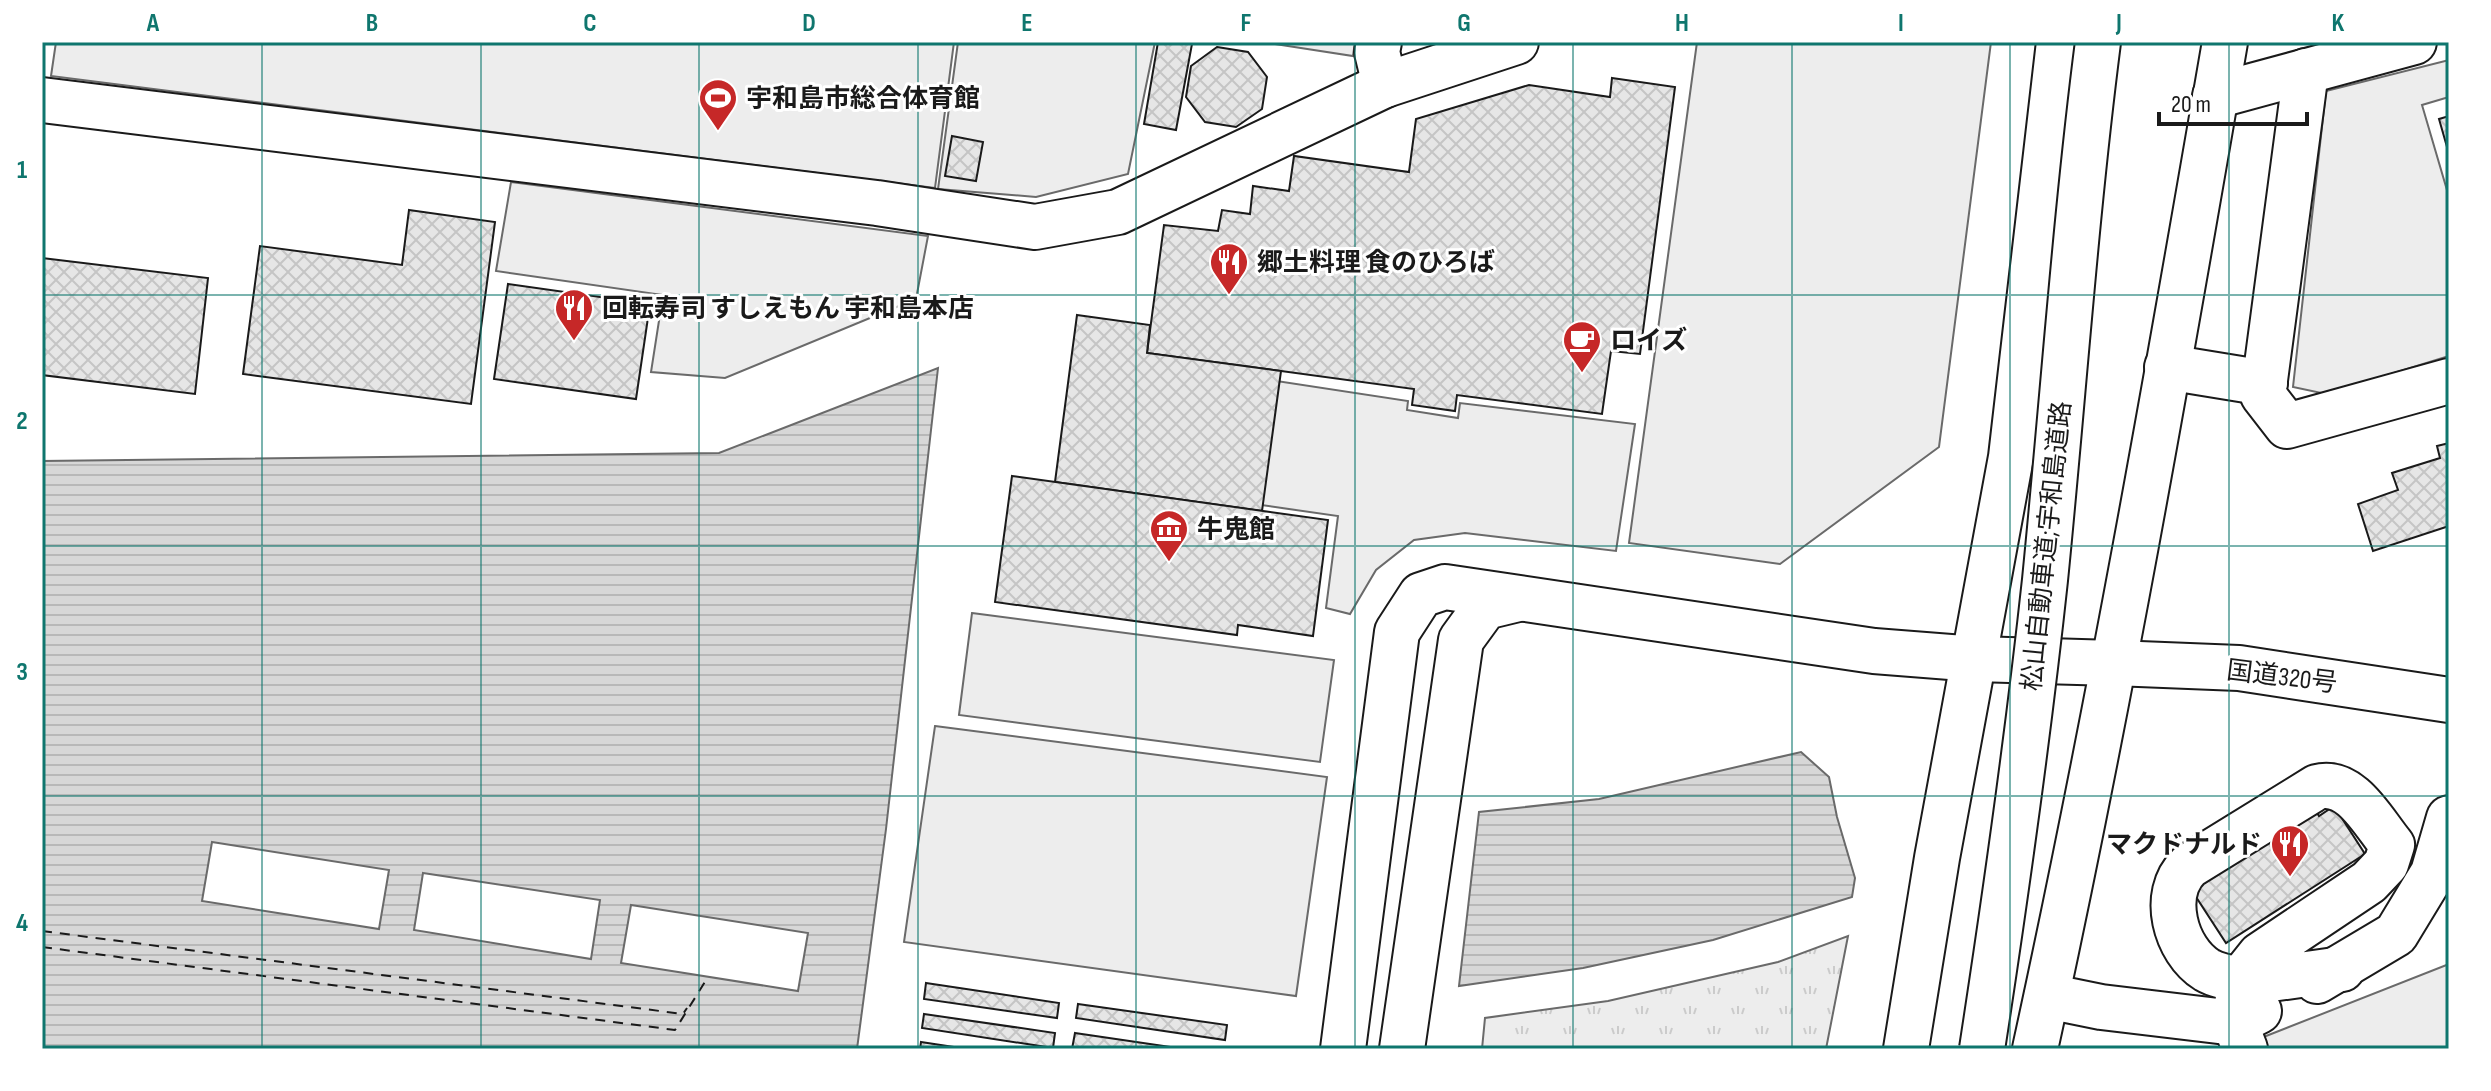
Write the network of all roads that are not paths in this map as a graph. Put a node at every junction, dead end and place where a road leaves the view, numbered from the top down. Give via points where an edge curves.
1 (1379, 42) edge
2 (1516, 42) edge
3 (2059, 42) edge
4 (2098, 42) edge
5 (2225, 42) edge
6 (2414, 42) edge
7 (2306, 71) junction
8 (1385, 85) junction
9 (2215, 96) junction
10 (42, 100) edge
11 (2167, 367) junction
12 (2449, 381) edge
13 (2265, 383) junction
14 (1518, 599) junction
15 (1976, 659) junction
16 (2114, 663) junction
17 (2449, 700) edge
18 (2449, 818) edge
19 (2187, 953) junction
20 (2342, 969) junction
21 (2240, 980) junction
22 (2047, 996) junction
23 (2156, 1014) junction
24 (2240, 1036) edge
25 (1343, 1049) edge
26 (1402, 1049) edge
27 (1906, 1049) edge
28 (1982, 1049) edge
29 (2035, 1049) edge

1 - 8 main road
2 - 8 main road
3 - 15 main road via 2011,457
4 - 28 main road, 松山自動車道;宇和島道路, bridge via 2044,582
5 - 9 main road
6 - 7 main road
7 - 9 main road
7 - 13 main road
8 - 10 main road via 1118,212 1035,227
9 - 11 main road
11 - 13 main road
11 - 16 main road
12 - 13 main road via 2287,426 2263,395
14 - 15 main road, 国道320号 via 1874,651
14 - 25 main road, 国道320号 via 1445,587 1421,595 1397,632
14 - 26 main road via 1485,607 1461,640
15 - 16 main road, 国道320号
15 - 27 main road
16 - 17 main road, 国道320号 via 2239,668
16 - 22 main road
18 - 20 main road via 2433,873 2396,934
19 - 21 main road via 2210,972
19 - 21 main road via 2174,900 2182,873 2317,787 2346,789 2392,845 2386,864 2369,882 2260,955
19 - 23 main road
20 - 21 main road
20 - 24 main road
21 - 24 main road
22 - 23 main road
22 - 29 main road
23 - 24 main road

